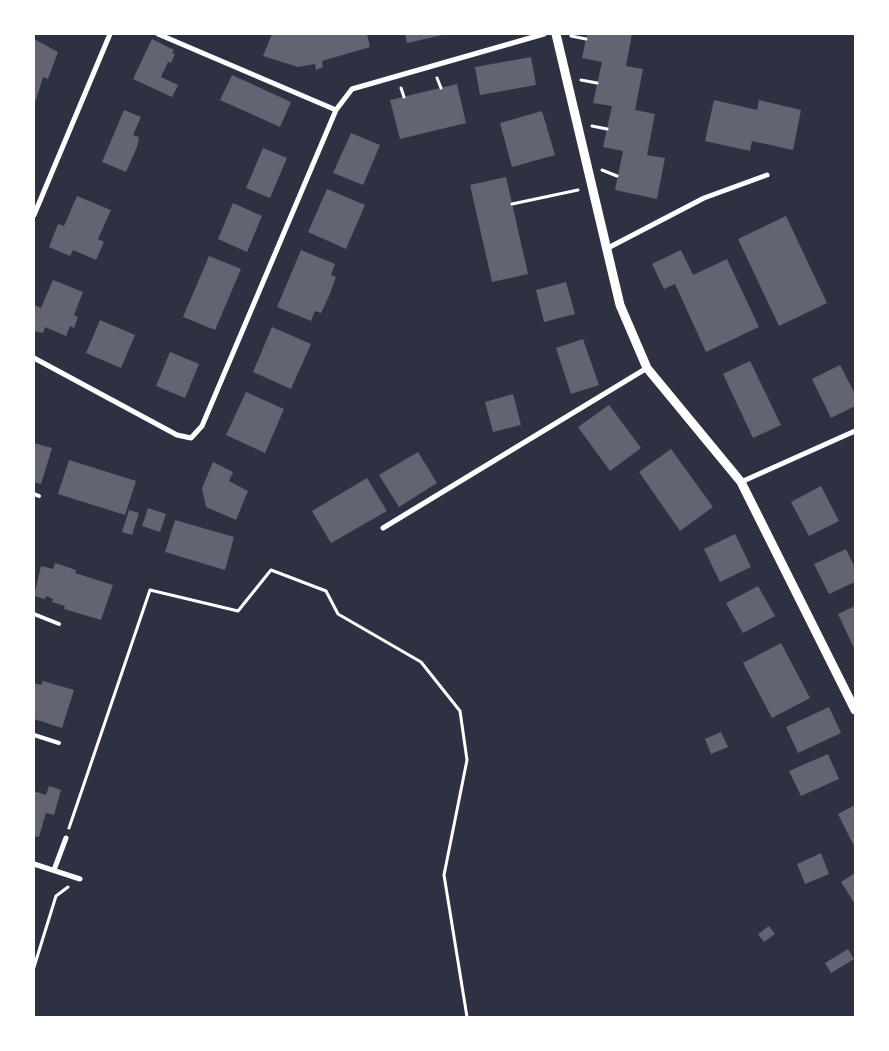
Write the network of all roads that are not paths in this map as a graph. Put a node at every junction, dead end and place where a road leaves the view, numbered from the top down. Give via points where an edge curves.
1 (110, 34) edge
2 (158, 34) edge
3 (544, 34) edge
4 (556, 34) edge
5 (336, 110) junction
6 (766, 175) dead end
7 (34, 215) edge
8 (605, 249) junction
9 (34, 358) edge
10 (647, 368) junction
11 (855, 432) edge
12 (741, 482) junction
13 (34, 494) edge
14 (39, 496) dead end
15 (383, 528) dead end
16 (34, 614) edge
17 (59, 624) dead end
18 (855, 710) edge
19 (34, 735) edge
20 (59, 743) dead end
21 (66, 838) road end
22 (34, 864) edge
23 (54, 870) junction
24 (80, 879) road end

1 - 7 street
2 - 5 street
3 - 5 street via 352,89
4 - 8 street
5 - 9 street via 202,426 191,438 177,435
6 - 8 street via 704,198
8 - 10 street via 620,305
10 - 12 street
10 - 15 street
11 - 12 street
12 - 18 street
13 - 14 lane
16 - 17 lane
19 - 20 lane
21 - 23 street
22 - 23 street
23 - 24 street

